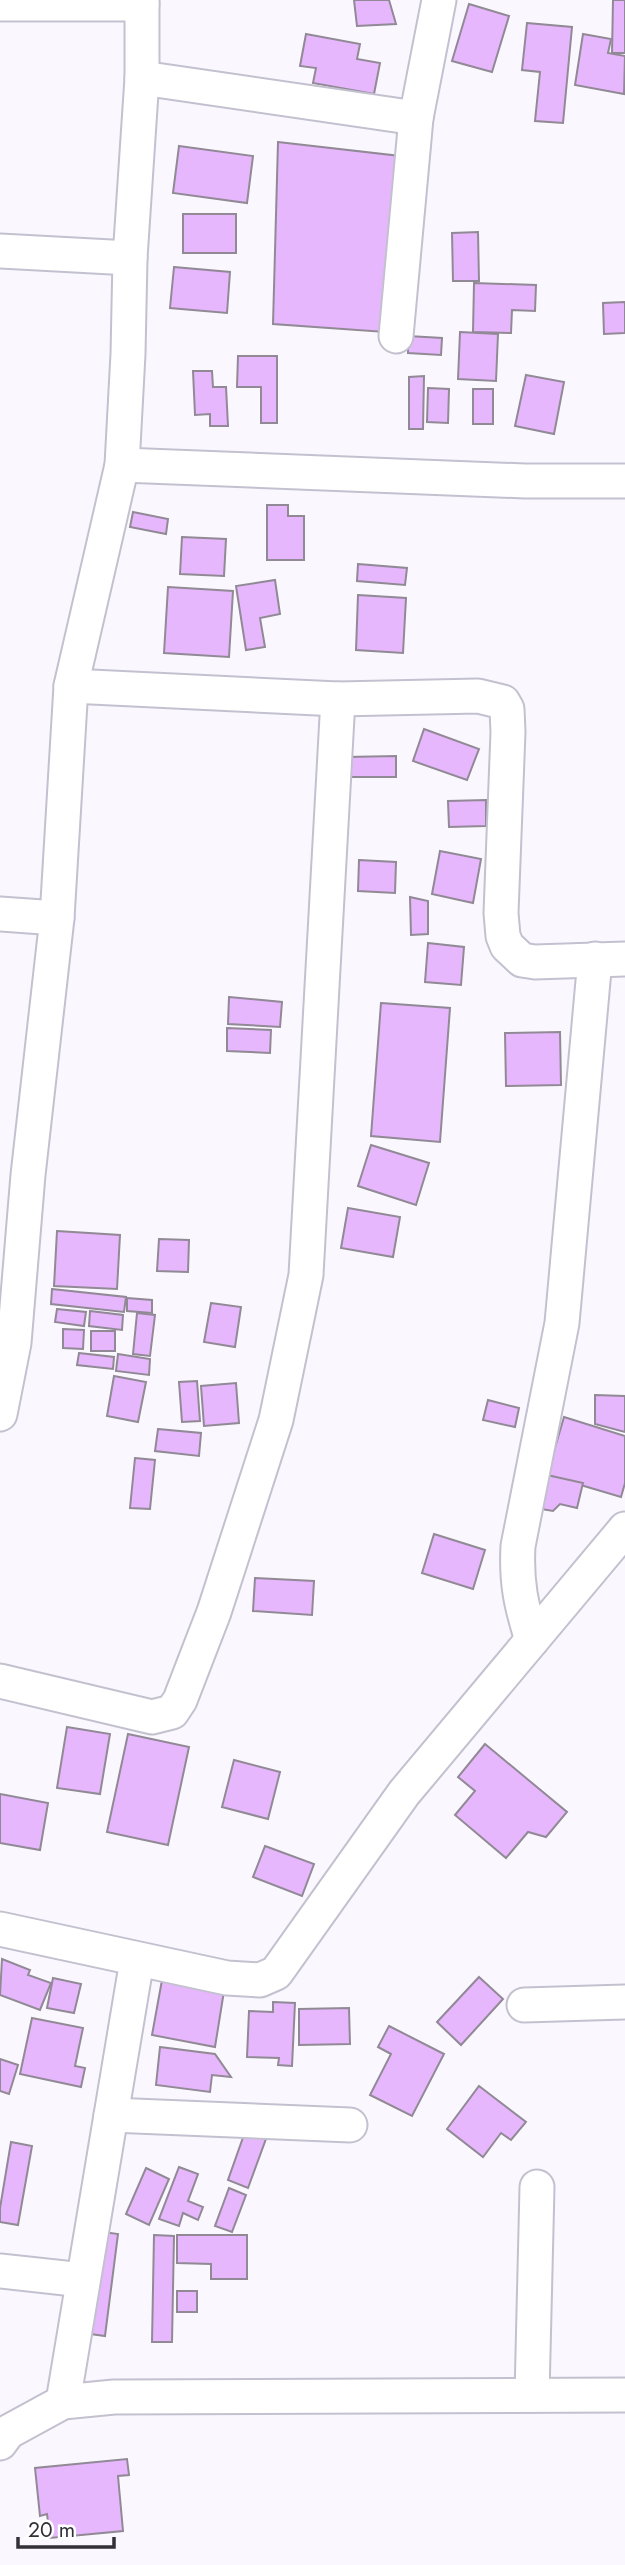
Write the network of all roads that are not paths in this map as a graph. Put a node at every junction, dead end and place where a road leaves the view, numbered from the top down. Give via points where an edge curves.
1 (439, 0) edge
2 (142, 2) edge
3 (0, 4) edge
4 (142, 78) junction
5 (416, 118) junction
6 (0, 251) edge
7 (130, 258) junction
8 (396, 336) dead end
9 (122, 465) junction
10 (625, 481) edge
11 (71, 686) junction
12 (338, 698) junction
13 (0, 914) edge
14 (57, 918) junction
15 (610, 959) edge
16 (14, 1174) edge
17 (0, 1413) edge
18 (625, 1529) edge
19 (532, 1640) junction
20 (0, 1681) edge
21 (0, 1929) edge
22 (137, 1959) junction
23 (625, 2002) edge
24 (524, 2005) dead end
25 (111, 2115) junction
26 (349, 2125) dead end
27 (537, 2187) dead end
28 (0, 2271) edge
29 (83, 2280) junction
30 (532, 2395) junction
31 (625, 2395) edge
32 (63, 2402) junction
33 (0, 2443) edge

1 - 5 street
2 - 3 street
2 - 4 street
4 - 5 street
4 - 7 street
5 - 8 street
6 - 7 street
7 - 9 street
9 - 10 street
9 - 11 street
11 - 12 street
11 - 14 street
12 - 15 street via 478,696 503,702 508,732 501,913 507,946 522,960 535,962
12 - 20 street via 306,1275 276,1420 214,1612 172,1712 140,1715
13 - 14 street
14 - 16 street
15 - 19 street via 562,1324 518,1546 520,1603
16 - 17 street via 14,1343
18 - 19 street
19 - 22 street via 404,1793 276,1973 260,1980 228,1978
21 - 22 street
22 - 25 street
23 - 24 street
25 - 26 street
25 - 29 street
27 - 30 street
28 - 29 street
29 - 32 street
30 - 31 street
30 - 32 street via 114,2397
32 - 33 street via 8,2432

